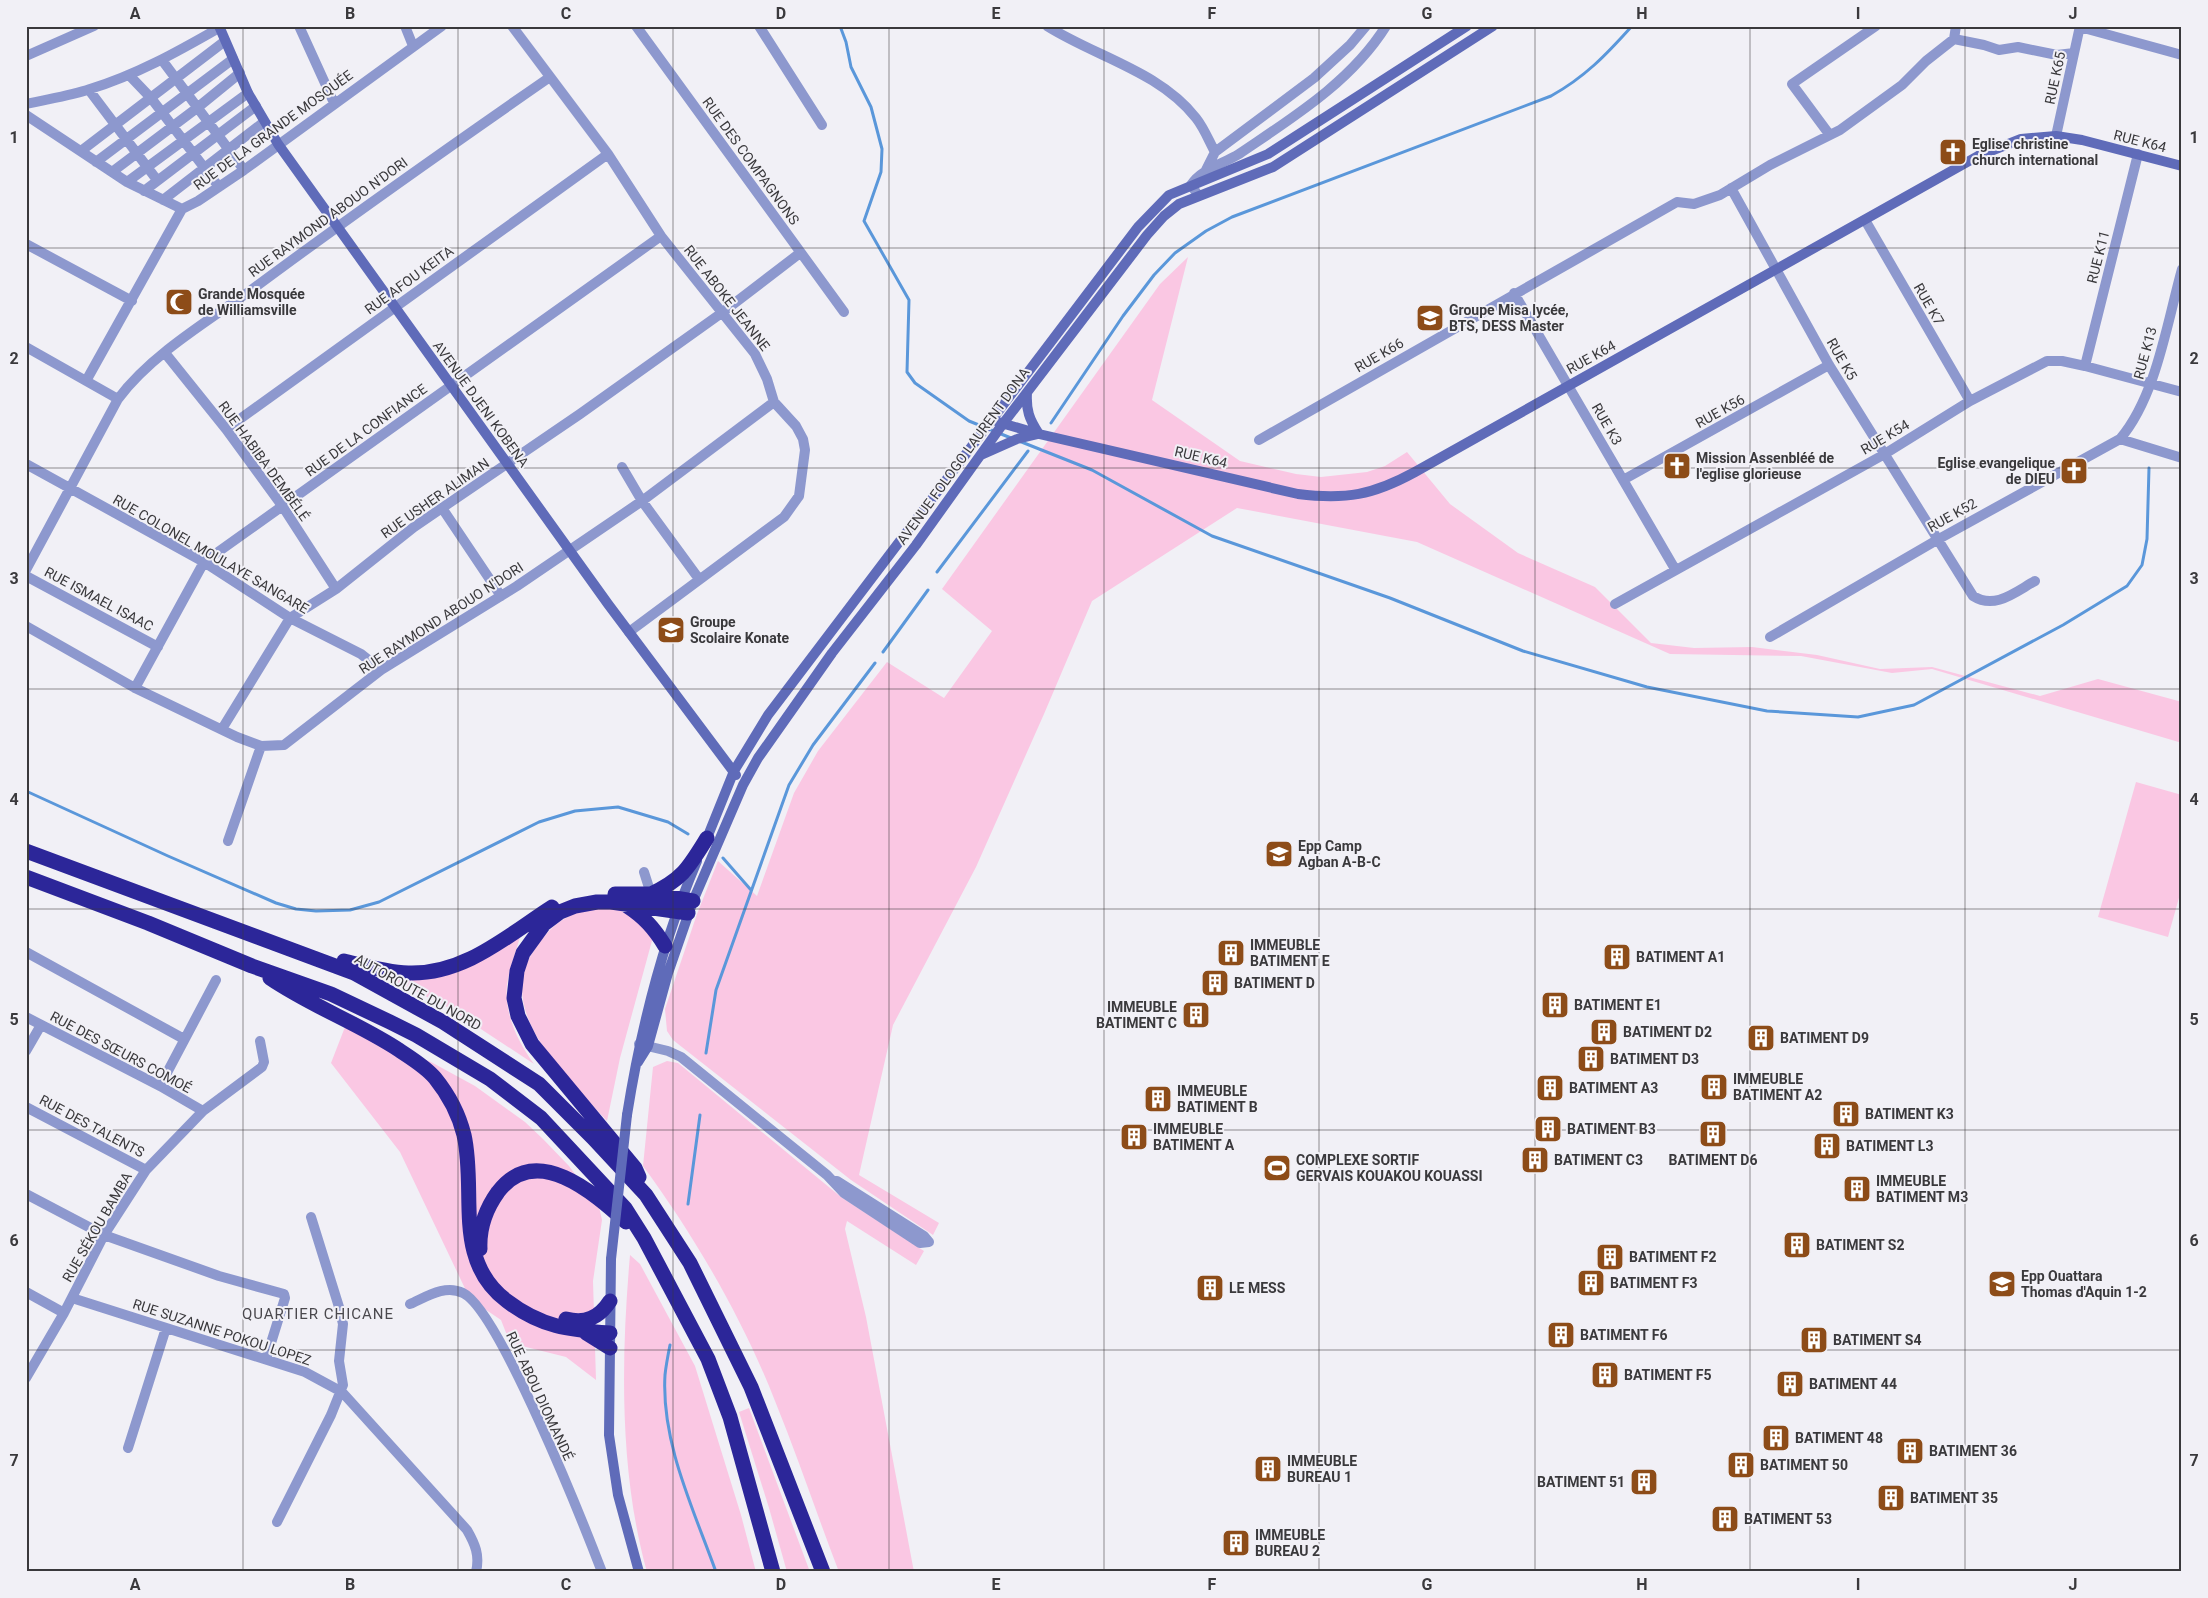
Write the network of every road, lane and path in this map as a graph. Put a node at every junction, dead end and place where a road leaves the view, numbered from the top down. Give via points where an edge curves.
1 (94, 26) edge
2 (299, 26) edge
3 (405, 26) edge
4 (442, 26) edge
5 (512, 26) edge
6 (636, 26) edge
7 (758, 26) edge
8 (1047, 26) edge
9 (1366, 26) edge
10 (1386, 26) edge
11 (1467, 26) edge
12 (1493, 26) edge
13 (1876, 26) edge
14 (1956, 26) edge
15 (2080, 26) edge
16 (219, 27) edge
17 (1954, 39) junction
18 (225, 41) junction
19 (414, 46) junction
20 (2074, 54) junction
21 (2182, 55) edge
22 (26, 56) edge
23 (233, 59) junction
24 (162, 60) junction
25 (240, 73) junction
26 (130, 75) junction
27 (550, 77) junction
28 (176, 80) junction
29 (89, 90) junction
30 (248, 92) junction
31 (187, 94) junction
32 (151, 98) junction
33 (334, 103) junction
34 (26, 104) edge
35 (256, 106) junction
36 (197, 108) junction
37 (162, 112) junction
38 (26, 115) edge
39 (264, 122) junction
40 (208, 123) junction
41 (116, 124) junction
42 (822, 125) dead end
43 (172, 127) junction
44 (1829, 134) junction
45 (218, 136) junction
46 (2056, 136) junction
47 (126, 138) junction
48 (183, 141) junction
49 (278, 144) junction
50 (228, 150) junction
51 (81, 151) junction
52 (1215, 152) junction
53 (137, 153) junction
54 (193, 154) junction
55 (608, 154) junction
56 (2138, 154) junction
57 (96, 162) junction
58 (2182, 166) edge
59 (148, 167) junction
60 (203, 168) junction
61 (244, 170) junction
62 (1206, 170) junction
63 (112, 172) junction
64 (157, 180) junction
65 (127, 182) junction
66 (1191, 185) junction
67 (219, 187) junction
68 (1731, 188) junction
69 (144, 191) junction
70 (1198, 196) junction
71 (162, 200) junction
72 (182, 209) junction
73 (1865, 220) junction
74 (338, 226) junction
75 (661, 236) junction
76 (26, 244) edge
77 (800, 253) junction
78 (2182, 269) edge
79 (1776, 271) junction
80 (1514, 293) junction
81 (132, 301) junction
82 (394, 307) junction
83 (723, 312) junction
84 (844, 312) dead end
85 (26, 347) edge
86 (165, 353) junction
87 (1829, 365) junction
88 (2085, 366) junction
89 (86, 381) junction
90 (2151, 384) junction
91 (451, 386) junction
92 (1568, 386) junction
93 (1027, 392) junction
94 (2182, 392) edge
95 (118, 399) junction
96 (1970, 401) junction
97 (774, 402) junction
98 (997, 422) junction
99 (226, 428) junction
100 (1039, 434) junction
101 (2120, 439) junction
102 (1258, 440) dead end
103 (980, 455) junction
104 (1883, 455) junction
105 (2182, 458) edge
106 (26, 464) edge
107 (508, 464) junction
108 (622, 467) dead end
109 (1623, 480) junction
110 (71, 489) junction
111 (642, 501) junction
112 (283, 507) junction
113 (442, 508) junction
114 (1937, 540) junction
115 (571, 551) junction
116 (204, 562) junction
117 (1675, 569) junction
118 (26, 570) edge
119 (26, 576) edge
120 (699, 579) junction
121 (2035, 581) dead end
122 (336, 589) junction
123 (502, 596) junction
124 (1615, 604) dead end
125 (290, 618) junction
126 (26, 626) edge
127 (629, 632) junction
128 (1770, 637) dead end
129 (158, 647) junction
130 (381, 670) junction
131 (135, 688) junction
132 (222, 729) junction
133 (261, 746) junction
134 (734, 771) junction
135 (744, 785) junction
136 (707, 838) junction
137 (228, 841) dead end
138 (26, 851) edge
139 (644, 872) dead end
140 (26, 877) edge
141 (651, 894) junction
142 (624, 904) junction
143 (685, 906) junction
144 (665, 946) junction
145 (26, 952) edge
146 (305, 955) junction
147 (252, 966) junction
148 (216, 980) dead end
149 (26, 1017) edge
150 (41, 1025) junction
151 (184, 1039) junction
152 (260, 1041) dead end
153 (643, 1045) junction
154 (26, 1051) edge
155 (160, 1086) junction
156 (26, 1107) edge
157 (203, 1112) junction
158 (146, 1170) junction
159 (827, 1176) junction
160 (26, 1194) edge
161 (646, 1195) junction
162 (311, 1218) dead end
163 (104, 1235) junction
164 (644, 1238) junction
165 (26, 1292) edge
166 (72, 1298) junction
167 (610, 1301) junction
168 (410, 1304) dead end
169 (64, 1313) junction
170 (583, 1326) junction
171 (166, 1328) junction
172 (610, 1334) junction
173 (266, 1360) junction
174 (26, 1378) edge
175 (342, 1392) junction
176 (128, 1448) dead end
177 (277, 1522) dead end
178 (476, 1572) edge
179 (602, 1572) edge
180 (639, 1572) edge
181 (773, 1572) edge
182 (823, 1572) edge

1 - 22 street
2 - 33 street
3 - 19 street
4 - 19 street, RUE DE LA GRANDE MOSQUÉE
5 - 27 street, RUE ABOKE JEANNE
6 - 77 street, RUE DES COMPAGNONS
7 - 42 street
8 - 52 street via 1153,80 1197,118
9 - 52 street via 1314,78
10 - 62 street via 1347,75 1328,92 1238,154
11 - 66 main road, AVENUE FOLOGO LAURENT DONA via 1268,154
12 - 70 main road, AVENUE FOLOGO LAURENT DONA via 1273,167
13 - 44 street via 1792,84
14 - 17 street
15 - 20 street, RUE K65
15 - 21 street
16 - 18 main road, AVENUE DJENI KOBENA
16 - 24 street
17 - 20 street via 1999,50 2018,47 2057,55
17 - 44 street, RUE K66 via 1902,85 1840,130
18 - 23 main road, AVENUE DJENI KOBENA
18 - 28 street
19 - 33 street, RUE DE LA GRANDE MOSQUÉE
20 - 46 street, RUE K65
23 - 25 main road, AVENUE DJENI KOBENA
23 - 31 street
24 - 26 street
24 - 28 street
25 - 30 main road, AVENUE DJENI KOBENA
25 - 36 street
26 - 29 street
26 - 32 street
27 - 55 street, RUE ABOKE JEANNE
27 - 74 street, RUE RAYMOND ABOUO N'DORI
28 - 31 street
28 - 32 street
29 - 34 street
29 - 41 street
30 - 35 main road, AVENUE DJENI KOBENA
30 - 40 street
31 - 36 street
31 - 37 street
32 - 37 street
32 - 41 street
33 - 49 street, RUE DE LA GRANDE MOSQUÉE
35 - 39 main road, AVENUE DJENI KOBENA
35 - 45 street
36 - 40 street
36 - 43 street
37 - 43 street
37 - 47 street
38 - 51 street
39 - 49 main road, AVENUE DJENI KOBENA
39 - 50 street
40 - 45 street
40 - 48 street
41 - 47 street
41 - 51 street
43 - 48 street
43 - 53 street
44 - 68 street, RUE K66
45 - 50 street
45 - 54 street
46 - 56 main road, RUE K64
46 - 73 main road, RUE K64 via 2021,139 2000,146
47 - 53 street
47 - 57 street
48 - 54 street
48 - 59 street
49 - 61 street, RUE DE LA GRANDE MOSQUÉE
49 - 74 main road, AVENUE DJENI KOBENA
50 - 60 street
50 - 61 street
51 - 57 street
52 - 62 street
53 - 59 street
53 - 63 street
54 - 60 street
54 - 64 street
55 - 75 street, RUE ABOKE JEANNE
55 - 82 street, RUE AFOU KEITA
56 - 58 main road, RUE K64
56 - 88 street, RUE K11
57 - 63 street
59 - 64 street
59 - 65 street
60 - 67 street
60 - 71 street
61 - 67 street, RUE DE LA GRANDE MOSQUÉE
62 - 66 street
63 - 65 street
64 - 69 street
65 - 69 street
66 - 70 street
66 - 98 main road, AVENUE FOLOGO LAURENT DONA via 1169,196 1138,227
67 - 72 street, RUE DE LA GRANDE MOSQUÉE
68 - 79 street, RUE K5
68 - 80 street, RUE K66 via 1694,204 1677,202
69 - 71 street
70 - 93 main road, AVENUE FOLOGO LAURENT DONA via 1179,204 1147,234
71 - 72 street
72 - 81 street
73 - 79 main road, RUE K64
73 - 96 street, RUE K7
74 - 82 main road, AVENUE DJENI KOBENA
74 - 86 street, RUE RAYMOND ABOUO N'DORI
75 - 83 street, RUE ABOKE JEANNE
75 - 91 street, RUE DE LA CONFIANCE
76 - 81 street
77 - 83 street, RUE USHER ALIMAN
77 - 84 street, RUE DES COMPAGNONS
78 - 90 street, RUE K13
79 - 87 street, RUE K5
79 - 92 main road, RUE K64
80 - 92 street, RUE K3
80 - 102 street, RUE K66
81 - 89 street
82 - 91 main road, AVENUE DJENI KOBENA
82 - 99 street, RUE AFOU KEITA
83 - 97 street, RUE ABOKE JEANNE via 755,354
83 - 107 street, RUE USHER ALIMAN
85 - 89 street
86 - 95 street, RUE RAYMOND ABOUO N'DORI
86 - 99 street, RUE HABIBA DEMBÉLÉ
87 - 104 street, RUE K5
87 - 109 street, RUE K56
88 - 90 street, RUE K54
88 - 96 street, RUE K54 via 2047,361
89 - 95 street
90 - 94 street, RUE K54
90 - 101 street, RUE K13 via 2133,424
91 - 107 main road, AVENUE DJENI KOBENA
91 - 112 street, RUE DE LA CONFIANCE
92 - 100 main road, RUE K64 via 1390,486 1350,496 1298,494
92 - 109 street, RUE K3
93 - 98 main road, AVENUE FOLOGO LAURENT DONA
93 - 100 main road via 1026,409
95 - 110 street, RUE RAYMOND ABOUO N'DORI
96 - 104 street, RUE K54
97 - 111 street, RUE RAYMOND ABOUO N'DORI
97 - 120 street, RUE ABOKE JEANNE via 796,426 803,439 805,450 799,496 784,517
98 - 100 main road, RUE K64
98 - 103 main road, AVENUE FOLOGO LAURENT DONA
98 - 134 main road, AVENUE FOLOGO LAURENT DONA via 768,715
99 - 112 street, RUE HABIBA DEMBÉLÉ
100 - 103 main road
101 - 105 street
101 - 114 street, RUE K52
103 - 135 main road, AVENUE FOLOGO LAURENT DONA via 916,545 803,692 768,742
104 - 114 street, RUE K5
104 - 117 street, RUE K54
106 - 110 street, RUE COLONEL MOULAYE SANGARE
107 - 113 street, RUE USHER ALIMAN
107 - 115 main road, AVENUE DJENI KOBENA
108 - 111 street
109 - 117 street, RUE K3
110 - 116 street, RUE COLONEL MOULAYE SANGARE
110 - 118 street, RUE RAYMOND ABOUO N'DORI
111 - 115 street, RUE RAYMOND ABOUO N'DORI
111 - 120 street
112 - 116 street, RUE DE LA CONFIANCE
112 - 122 street, RUE HABIBA DEMBÉLÉ
113 - 122 street, RUE USHER ALIMAN
113 - 123 street
114 - 121 street, RUE K5 via 1973,596 1981,601 2001,600
114 - 128 street, RUE K52
115 - 123 street, RUE RAYMOND ABOUO N'DORI
115 - 127 main road, AVENUE DJENI KOBENA
116 - 125 street, RUE COLONEL MOULAYE SANGARE
116 - 129 street, RUE DE LA CONFIANCE
117 - 124 street, RUE K54
119 - 129 street, RUE ISMAEL ISAAC
120 - 127 street, RUE ABOKE JEANNE
122 - 125 street, RUE USHER ALIMAN
123 - 130 street, RUE RAYMOND ABOUO N'DORI
125 - 130 street, RUE COLONEL MOULAYE SANGARE via 361,654
125 - 132 street, RUE USHER ALIMAN
126 - 131 street, RUE RAYMOND ABOUO N'DORI
127 - 134 main road, AVENUE DJENI KOBENA
129 - 131 street, RUE DE LA CONFIANCE
130 - 133 street, RUE RAYMOND ABOUO N'DORI via 284,745
131 - 132 street, RUE RAYMOND ABOUO N'DORI
132 - 133 street, RUE RAYMOND ABOUO N'DORI
133 - 137 street
134 - 135 main road, AVENUE DJENI KOBENA
134 - 136 main road, AVENUE FOLOGO LAURENT DONA
135 - 143 main road, AVENUE FOLOGO LAURENT DONA
136 - 141 highway via 682,876
136 - 143 main road, AVENUE FOLOGO LAURENT DONA
138 - 146 highway, AUTOROUTE DU NORD
139 - 141 street
140 - 147 highway
141 - 143 highway
141 - 146 highway via 585,895 563,901 471,960 433,972 390,971
142 - 143 highway
142 - 144 highway via 643,916
142 - 161 highway via 597,902 575,906 544,924 523,953 514,998 518,1016 532,1044 635,1168
143 - 144 main road, AVENUE FOLOGO LAURENT DONA
143 - 153 main road, AVENUE FOLOGO LAURENT DONA via 663,990
144 - 153 main road, AVENUE FOLOGO LAURENT DONA
145 - 151 street
146 - 161 highway, AUTOROUTE DU NORD via 354,973 427,1013 539,1084
147 - 164 highway via 331,994 390,1022 490,1079 541,1118 625,1208
147 - 170 highway via 285,988 380,1037 434,1077 452,1104 464,1135 469,1224 472,1250 479,1269 489,1284 517,1309 550,1325
148 - 151 street
149 - 150 street, RUE DES SŒURS COMOÉ
150 - 154 street
150 - 155 street, RUE DES SŒURS COMOÉ
151 - 155 street
152 - 157 street, RUE SÉKOU BAMBA via 262,1067
153 - 159 street via 668,1050 681,1057
153 - 167 main road, AVENUE FOLOGO LAURENT DONA, bridge via 627,1115 611,1259
155 - 157 street, RUE DES SŒURS COMOÉ
156 - 158 street, RUE DES TALENTS
157 - 158 street, RUE SÉKOU BAMBA
158 - 163 street, RUE SÉKOU BAMBA
159 - 159 street via 844,1193 879,1217 920,1243 929,1242
160 - 163 street
161 - 182 highway, AUTOROUTE DU NORD via 690,1263 751,1388
162 - 175 street via 339,1307
163 - 166 street, RUE SÉKOU BAMBA
163 - 173 street via 219,1276 284,1294
164 - 170 highway via 597,1196 577,1182 558,1175 538,1171 524,1173 502,1187 495,1197 480,1228 480,1249 486,1267 511,1294 531,1306
164 - 181 highway via 711,1368 730,1417
165 - 169 street
166 - 169 street, RUE SÉKOU BAMBA
166 - 171 street, RUE SUZANNE POKOU LOPEZ
167 - 170 highway via 599,1315
167 - 172 main road, AVENUE FOLOGO LAURENT DONA
168 - 179 street, RUE ABOU DIOMANDÉ via 442,1290 454,1289 466,1294 491,1324 524,1388
169 - 174 street, RUE SÉKOU BAMBA
170 - 172 highway
171 - 173 street, RUE SUZANNE POKOU LOPEZ
171 - 176 street
172 - 180 main road, AVENUE FOLOGO LAURENT DONA via 608,1435 618,1495
173 - 175 street, RUE SUZANNE POKOU LOPEZ via 306,1372
175 - 177 street
175 - 178 street, RUE SUZANNE POKOU LOPEZ via 467,1530 477,1547 479,1563

